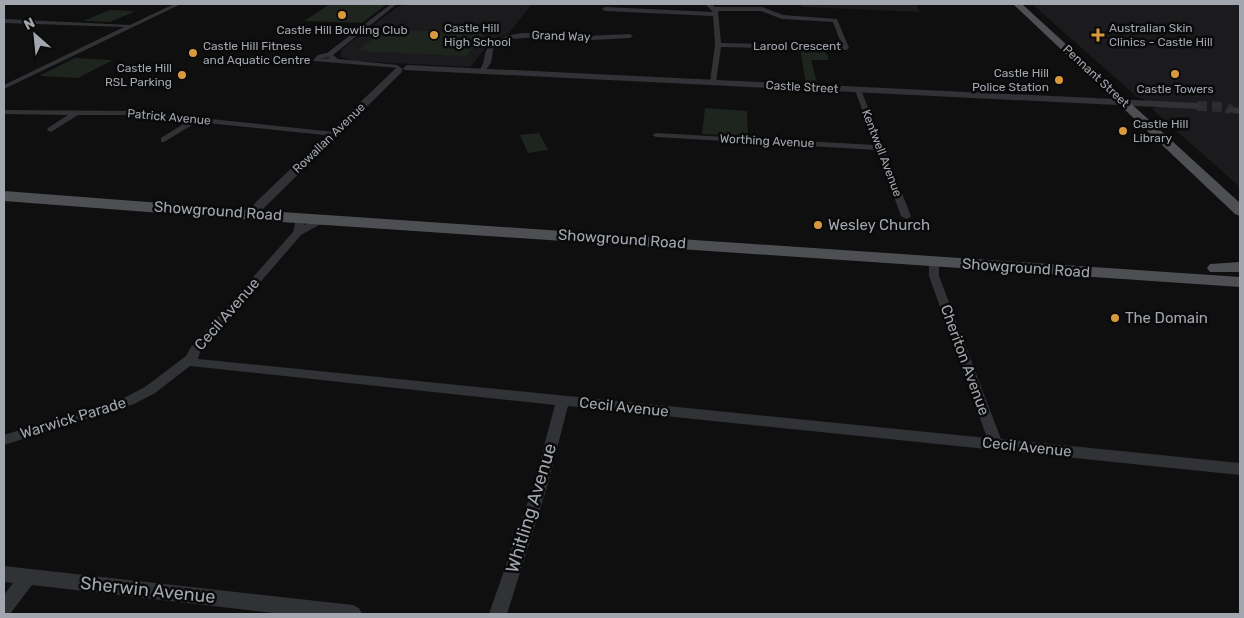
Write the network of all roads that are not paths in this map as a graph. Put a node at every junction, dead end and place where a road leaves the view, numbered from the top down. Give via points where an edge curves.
1 (178, 4) edge
2 (394, 4) edge
3 (401, 4) edge
4 (708, 4) edge
5 (1017, 4) edge
6 (1026, 4) edge
7 (762, 7) edge
8 (605, 9) dead end
9 (715, 11) junction
10 (4, 21) edge
11 (131, 26) junction
12 (630, 36) dead end
13 (718, 44) junction
14 (401, 68) junction
15 (482, 71) junction
16 (4, 81) edge
17 (15, 81) junction
18 (713, 82) junction
19 (4, 87) edge
20 (858, 90) junction
21 (1130, 103) junction
22 (1196, 106) tunnel mouth
23 (4, 112) edge
24 (77, 112) junction
25 (196, 119) junction
26 (51, 130) dead end
27 (334, 134) junction
28 (656, 135) dead end
29 (164, 140) dead end
30 (878, 148) junction
31 (4, 189) edge
32 (4, 196) edge
33 (1240, 197) edge
34 (255, 210) junction
35 (1240, 211) edge
36 (906, 216) dead end
37 (298, 225) junction
38 (892, 247) junction
39 (1240, 268) edge
40 (934, 269) junction
41 (1240, 282) edge
42 (191, 359) junction
43 (563, 401) junction
44 (4, 440) edge
45 (996, 444) junction
46 (1240, 468) edge
47 (4, 574) edge
48 (28, 578) junction
49 (4, 608) edge
50 (353, 614) edge
51 (498, 614) edge

1 - 11 street
2 - 3 street
2 - 14 street, Castle Street via 330,57
4 - 9 street
5 - 21 main road, Pennant Street
6 - 21 main road, Pennant Street
7 - 9 street, Larool Crescent
7 - 13 street, Larool Crescent via 782,17 835,20 846,48
8 - 9 street, Larool Crescent
9 - 13 street
10 - 11 street
11 - 17 street
12 - 15 street, Grand Way via 582,38 532,34 509,37 500,40 490,50 488,63
13 - 18 street
14 - 15 street, Castle Street
14 - 27 street, Rowallan Avenue
15 - 18 street, Castle Street
16 - 17 street
17 - 19 street
18 - 20 street, Castle Street
20 - 21 street, Castle Street
20 - 30 street, Kentwell Avenue
21 - 22 street, Castle Street
21 - 33 main road, Pennant Street
21 - 35 main road, Pennant Street
23 - 24 street, Patrick Avenue
24 - 25 street, Patrick Avenue
24 - 26 street
25 - 27 street, Patrick Avenue
25 - 29 street
27 - 34 street, Rowallan Avenue
28 - 30 street, Worthing Avenue
30 - 36 street, Kentwell Avenue
31 - 34 main road, Showground Road
32 - 34 main road, Showground Road
34 - 37 main road, Showground Road
34 - 38 main road, Showground Road
37 - 40 main road, Showground Road via 336,220 911,260
37 - 42 street, Cecil Avenue
38 - 39 main road, Showground Road
38 - 40 main road via 913,252
40 - 41 main road, Showground Road
40 - 45 street, Cheriton Avenue
42 - 43 street, Cecil Avenue via 207,366
42 - 44 street, Warwick Parade via 150,390 129,401
43 - 45 street, Cecil Avenue
43 - 51 street, Whitling Avenue via 540,487
45 - 46 street, Cecil Avenue
47 - 48 street, Sherwin Avenue
48 - 49 street
48 - 50 street, Sherwin Avenue

